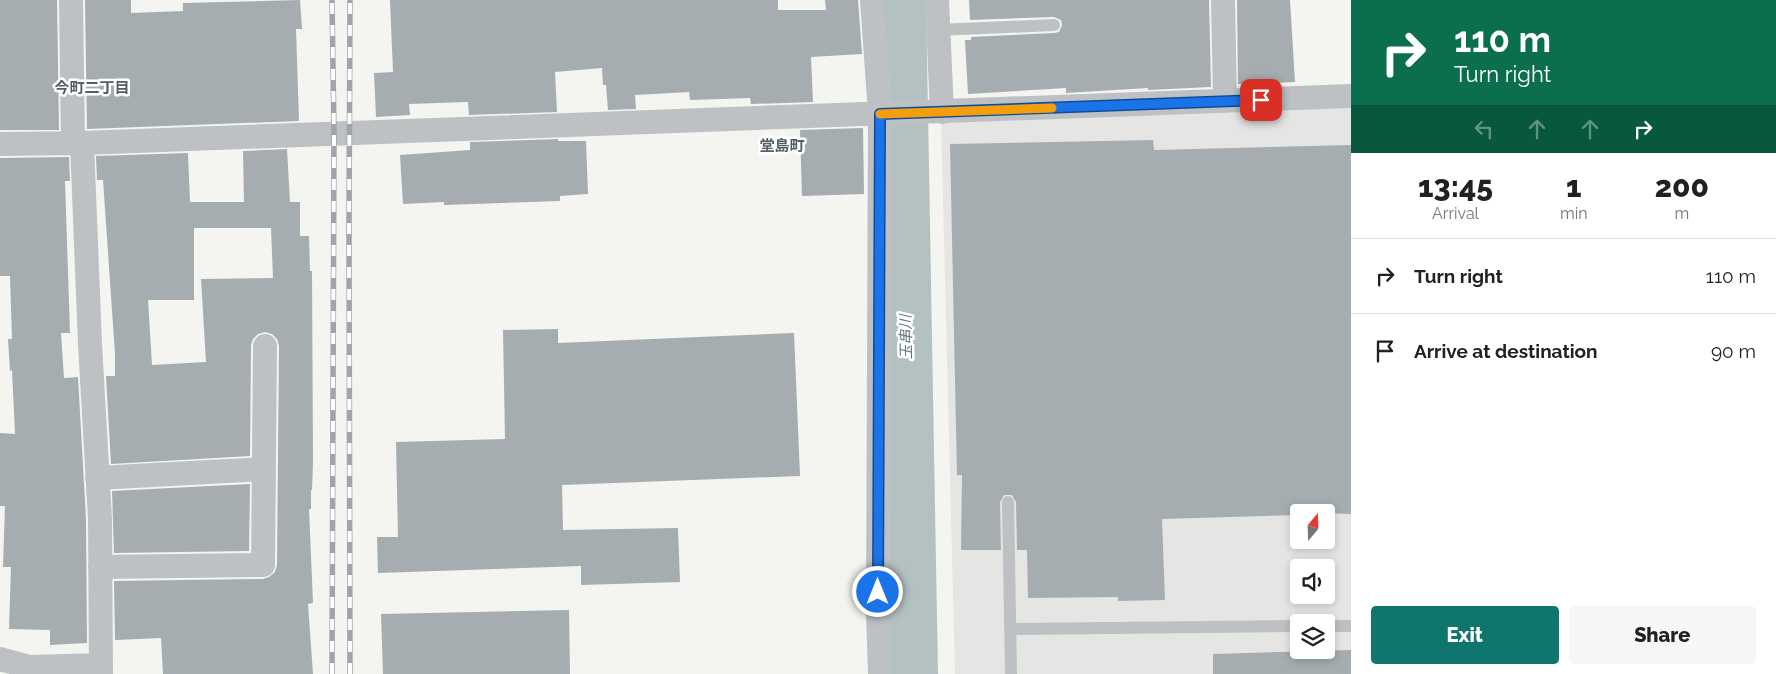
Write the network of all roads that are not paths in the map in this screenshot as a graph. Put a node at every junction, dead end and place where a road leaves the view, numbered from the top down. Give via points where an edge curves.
1 (71, 0) edge
2 (872, 0) edge
3 (937, 0) edge
4 (1223, 0) edge
5 (1054, 25) dead end
6 (938, 30) junction
7 (1351, 96) edge
8 (1225, 101) junction
9 (932, 113) junction
10 (886, 114) junction
11 (77, 143) junction
12 (0, 144) edge
13 (265, 346) dead end
14 (264, 469) junction
15 (97, 478) junction
16 (1008, 502) dead end
17 (100, 567) junction
18 (1290, 626) edge
19 (1335, 626) edge
20 (1351, 626) edge
21 (1010, 629) junction
22 (0, 659) edge
23 (101, 670) edge
24 (880, 674) edge
25 (1010, 674) edge

1 - 11 street
2 - 10 street
3 - 6 street
4 - 8 street
5 - 6 lane
6 - 9 street
7 - 8 street
8 - 9 street
9 - 10 street
10 - 11 street
10 - 24 street via 878,612
11 - 12 street
11 - 15 street
13 - 14 street
14 - 15 street
14 - 17 street via 263,565
15 - 17 street
16 - 21 lane
17 - 23 street
18 - 21 lane
19 - 20 lane
21 - 25 lane
22 - 23 street via 30,667

